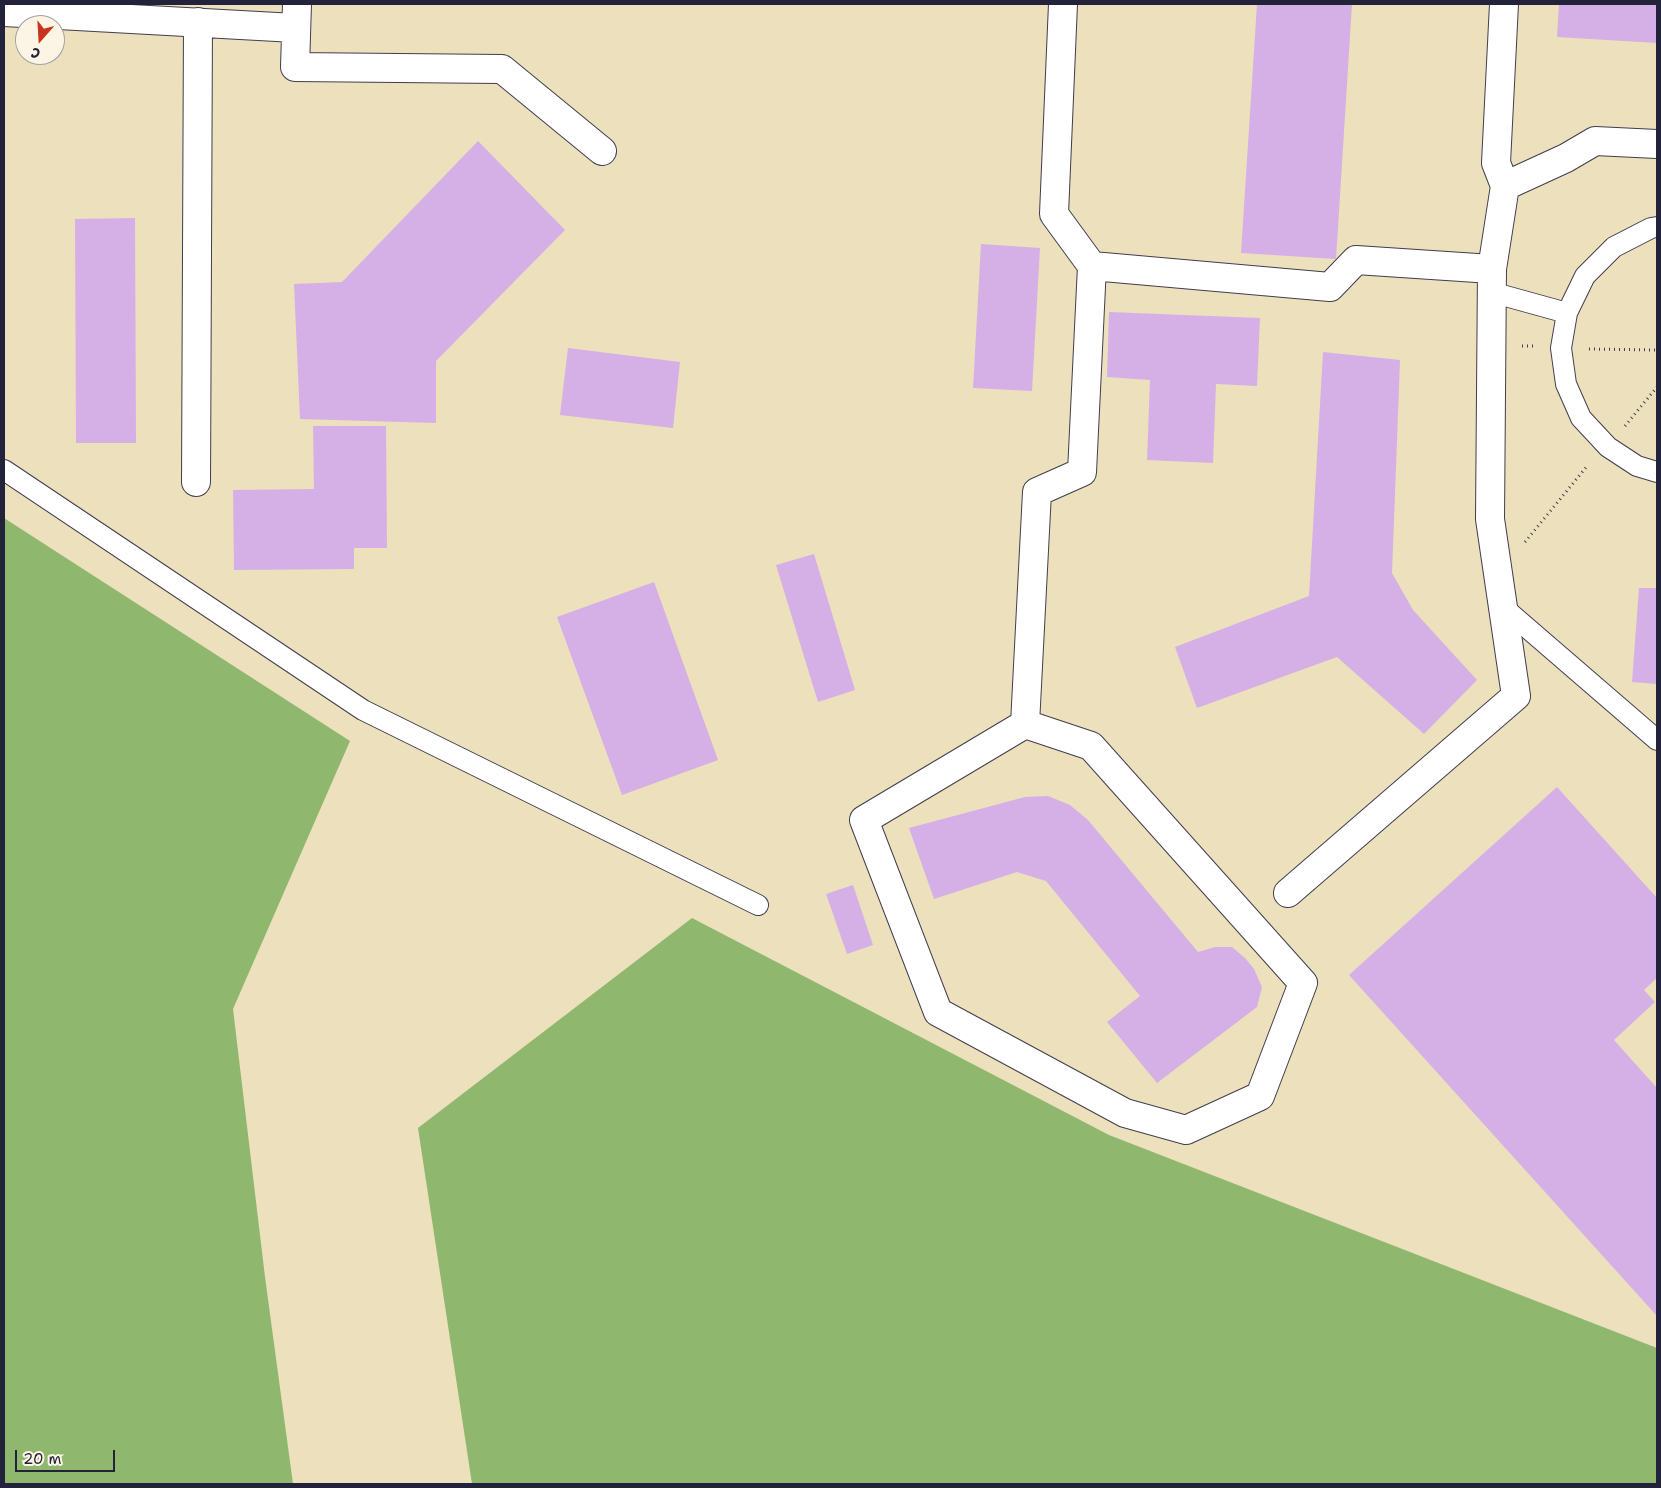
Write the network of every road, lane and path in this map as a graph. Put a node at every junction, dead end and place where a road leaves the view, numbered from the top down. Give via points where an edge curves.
1 (1063, 4) edge
2 (1504, 4) edge
3 (4, 12) edge
4 (296, 16) edge
5 (198, 22) junction
6 (1657, 144) edge
7 (602, 151) dead end
8 (1505, 186) junction
9 (1657, 228) edge
10 (1092, 266) junction
11 (1492, 281) junction
12 (1567, 314) junction
13 (1585, 349) dead end
14 (1657, 350) edge
15 (1657, 388) edge
16 (1620, 432) dead end
17 (1590, 463) dead end
18 (4, 470) edge
19 (1657, 472) edge
20 (196, 482) dead end
21 (1498, 575) junction
22 (1503, 607) junction
23 (1025, 724) junction
24 (1657, 740) edge
25 (1288, 893) dead end
26 (758, 905) dead end

1 - 10 street via 1054,214
2 - 8 street via 1496,163
3 - 5 street
4 - 5 street
4 - 7 street via 294,67 502,69
5 - 20 street
6 - 8 street via 1595,141
8 - 11 street
9 - 12 lane via 1614,246 1585,276
10 - 11 street via 1330,286 1356,260
10 - 23 street via 1082,472 1037,492
11 - 12 lane
11 - 21 street via 1490,519
12 - 19 lane via 1562,348 1566,384 1581,418 1608,447 1637,466
13 - 14 path
15 - 16 path
17 - 21 path
18 - 26 lane via 363,710
21 - 22 street
22 - 24 lane
22 - 25 street via 1516,696
23 - 23 street via 1091,746 1303,983 1260,1096 1186,1130 1125,1113 938,1012 864,820

